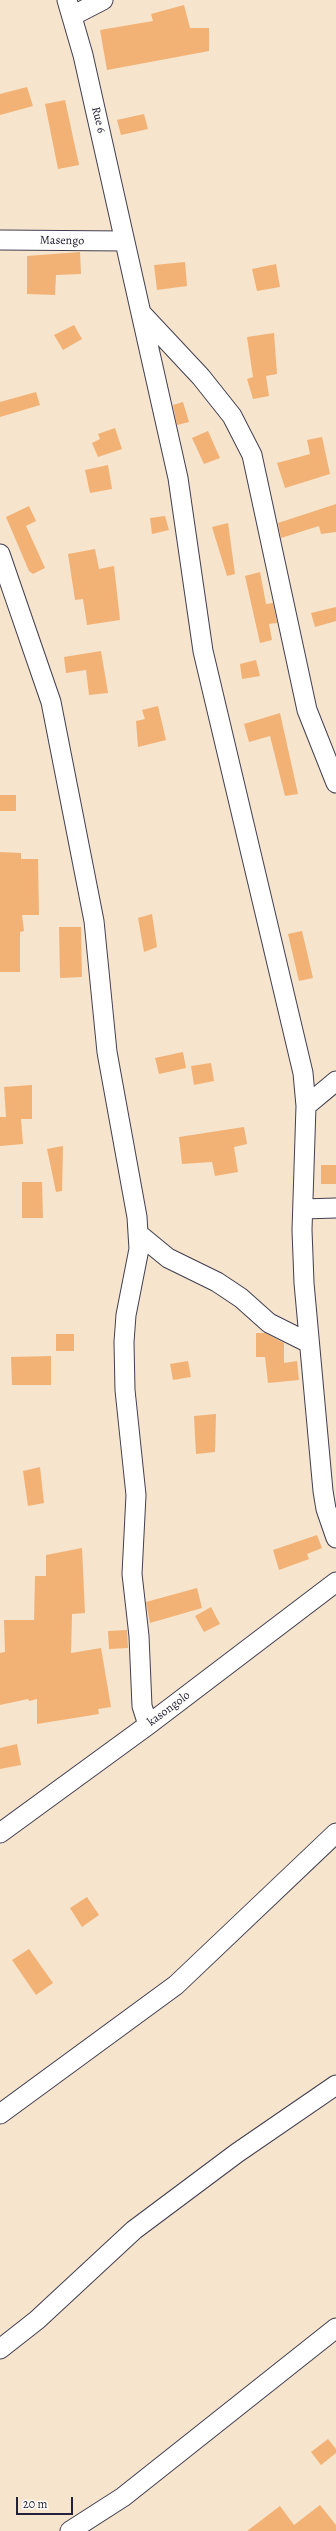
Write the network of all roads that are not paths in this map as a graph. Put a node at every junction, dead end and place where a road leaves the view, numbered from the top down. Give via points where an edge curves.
1 (103, 0) edge
2 (70, 8) edge
3 (0, 240) edge
4 (125, 241) junction
5 (142, 314) junction
6 (0, 554) edge
7 (336, 783) edge
8 (336, 1081) edge
9 (306, 1106) junction
10 (336, 1208) edge
11 (303, 1209) junction
12 (140, 1235) junction
13 (308, 1342) junction
14 (336, 1538) edge
15 (336, 1582) edge
16 (148, 1725) junction
17 (0, 1833) edge
18 (336, 1833) edge
19 (336, 2084) edge
20 (0, 2114) edge
21 (336, 2328) edge
22 (0, 2349) edge
23 (70, 2531) edge

1 - 2 street
2 - 4 street, Rue 6
3 - 4 street, Masengo
4 - 5 street, Rue 6
5 - 7 street via 201,376 232,416 252,455 307,710
5 - 9 street, Rue 6 via 178,478 202,651 299,1050
6 - 12 street via 51,702 94,921 107,1052
8 - 9 street
9 - 11 street, Rue 6
10 - 11 street
11 - 13 street, Rue 6
12 - 13 street via 168,1258 217,1282 241,1298 269,1323
12 - 16 street via 126,1315 124,1342 125,1390 136,1495 132,1574 139,1636 142,1706
13 - 14 street, Rue 6 via 323,1491
15 - 16 street, kasongolo
16 - 17 street, kasongolo
18 - 20 street via 176,1985
19 - 22 street via 236,2153 134,2230 37,2320
21 - 23 street via 123,2497

